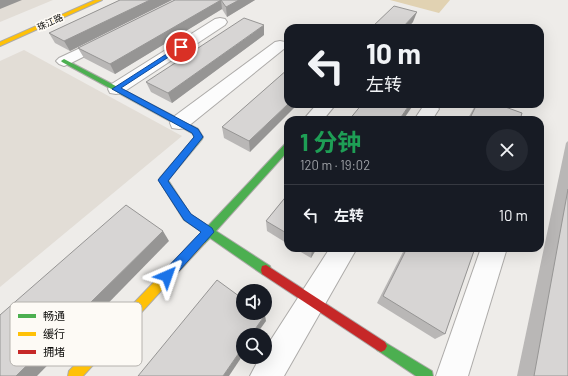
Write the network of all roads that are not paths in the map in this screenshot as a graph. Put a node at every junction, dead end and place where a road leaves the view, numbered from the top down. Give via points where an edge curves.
1 (99, 0) edge
2 (220, 22) dead end
3 (119, 33) edge
4 (0, 44) edge
5 (280, 45) dead end
6 (64, 61) joint
7 (116, 89) junction
8 (323, 108) edge
9 (316, 116) edge
10 (179, 123) junction
11 (284, 150) edge
12 (208, 232) junction
13 (342, 252) edge
14 (493, 252) edge
15 (312, 300) junction
16 (142, 303) edge
17 (83, 366) edge
18 (74, 376) edge
19 (266, 376) edge
20 (427, 376) edge
21 (452, 376) edge

1 - 4 street, 珠江路
2 - 7 street
3 - 6 street
5 - 10 street
6 - 7 street
7 - 10 street
8 - 9 street
10 - 12 street via 195,131 199,137 163,180 187,217
11 - 12 street
12 - 15 street
12 - 16 street
13 - 15 street
14 - 21 street
15 - 19 street
15 - 20 street
17 - 18 street

